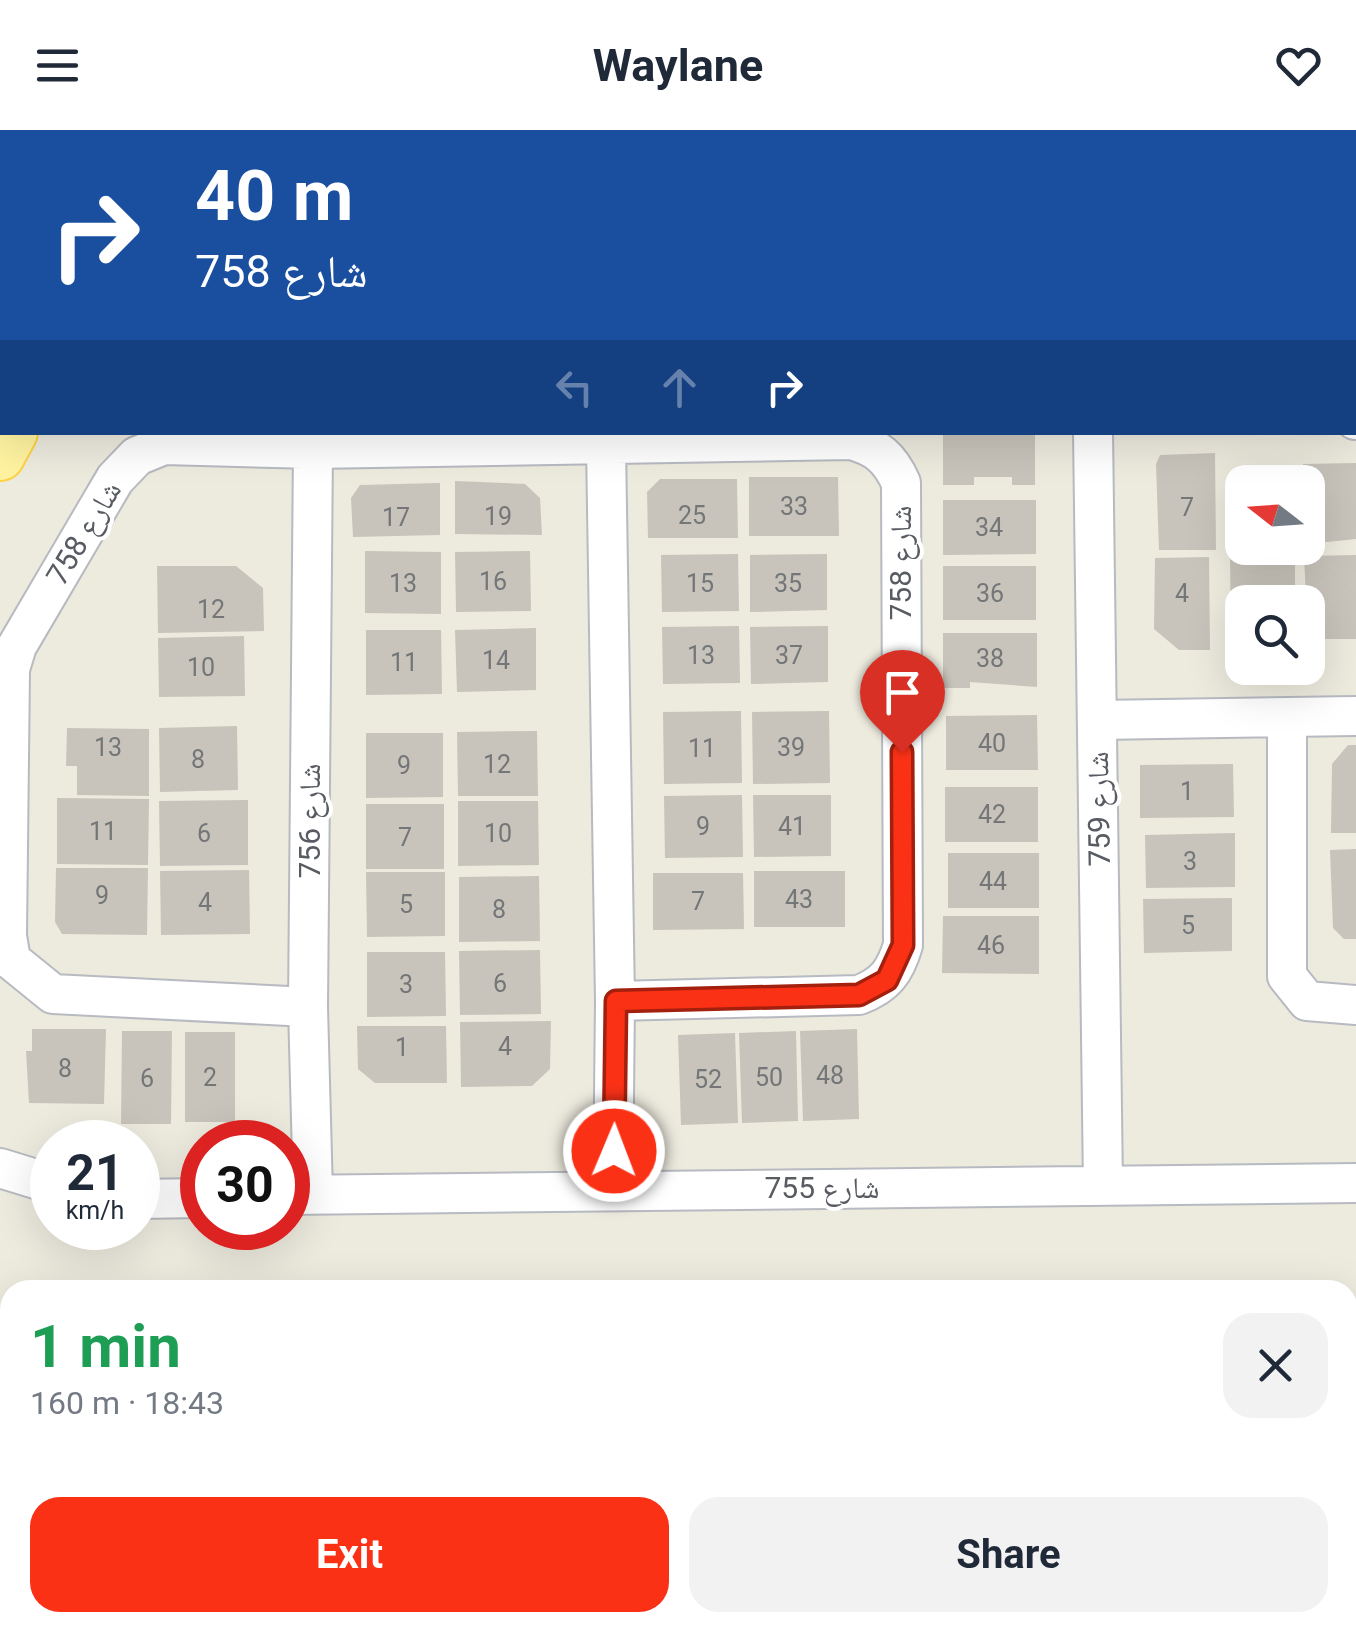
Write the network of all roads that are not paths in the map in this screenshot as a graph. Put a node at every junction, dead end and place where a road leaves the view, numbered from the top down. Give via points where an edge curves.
1 (74, 130) edge
2 (102, 130) edge
3 (1093, 435) edge
4 (606, 446) junction
5 (313, 449) junction
6 (1356, 716) edge
7 (1287, 718) junction
8 (1098, 720) junction
9 (616, 1001) junction
10 (1356, 1005) edge
11 (308, 1007) junction
12 (303, 1120) edge
13 (0, 1168) edge
14 (30, 1177) edge
15 (1356, 1183) edge
16 (1103, 1186) junction
17 (613, 1188) junction
18 (310, 1194) edge

1 - 2 street
3 - 8 street, شارع 759
4 - 5 street, شارع 758
4 - 9 street
4 - 9 street, شارع 758 via 851,440 883,454 901,483 903,945 897,965 887,980 859,995
5 - 11 street, شارع 756
5 - 11 street, شارع 758 via 164,446 137,456 114,478 10,669 6,936 12,960 53,994
6 - 7 street
7 - 8 street
7 - 10 street via 1287,976 1307,1000
8 - 16 street, شارع 759
9 - 17 street
11 - 12 street, شارع 756
13 - 14 street
15 - 16 street, شارع 755
16 - 17 street, شارع 755
17 - 18 street, شارع 755

